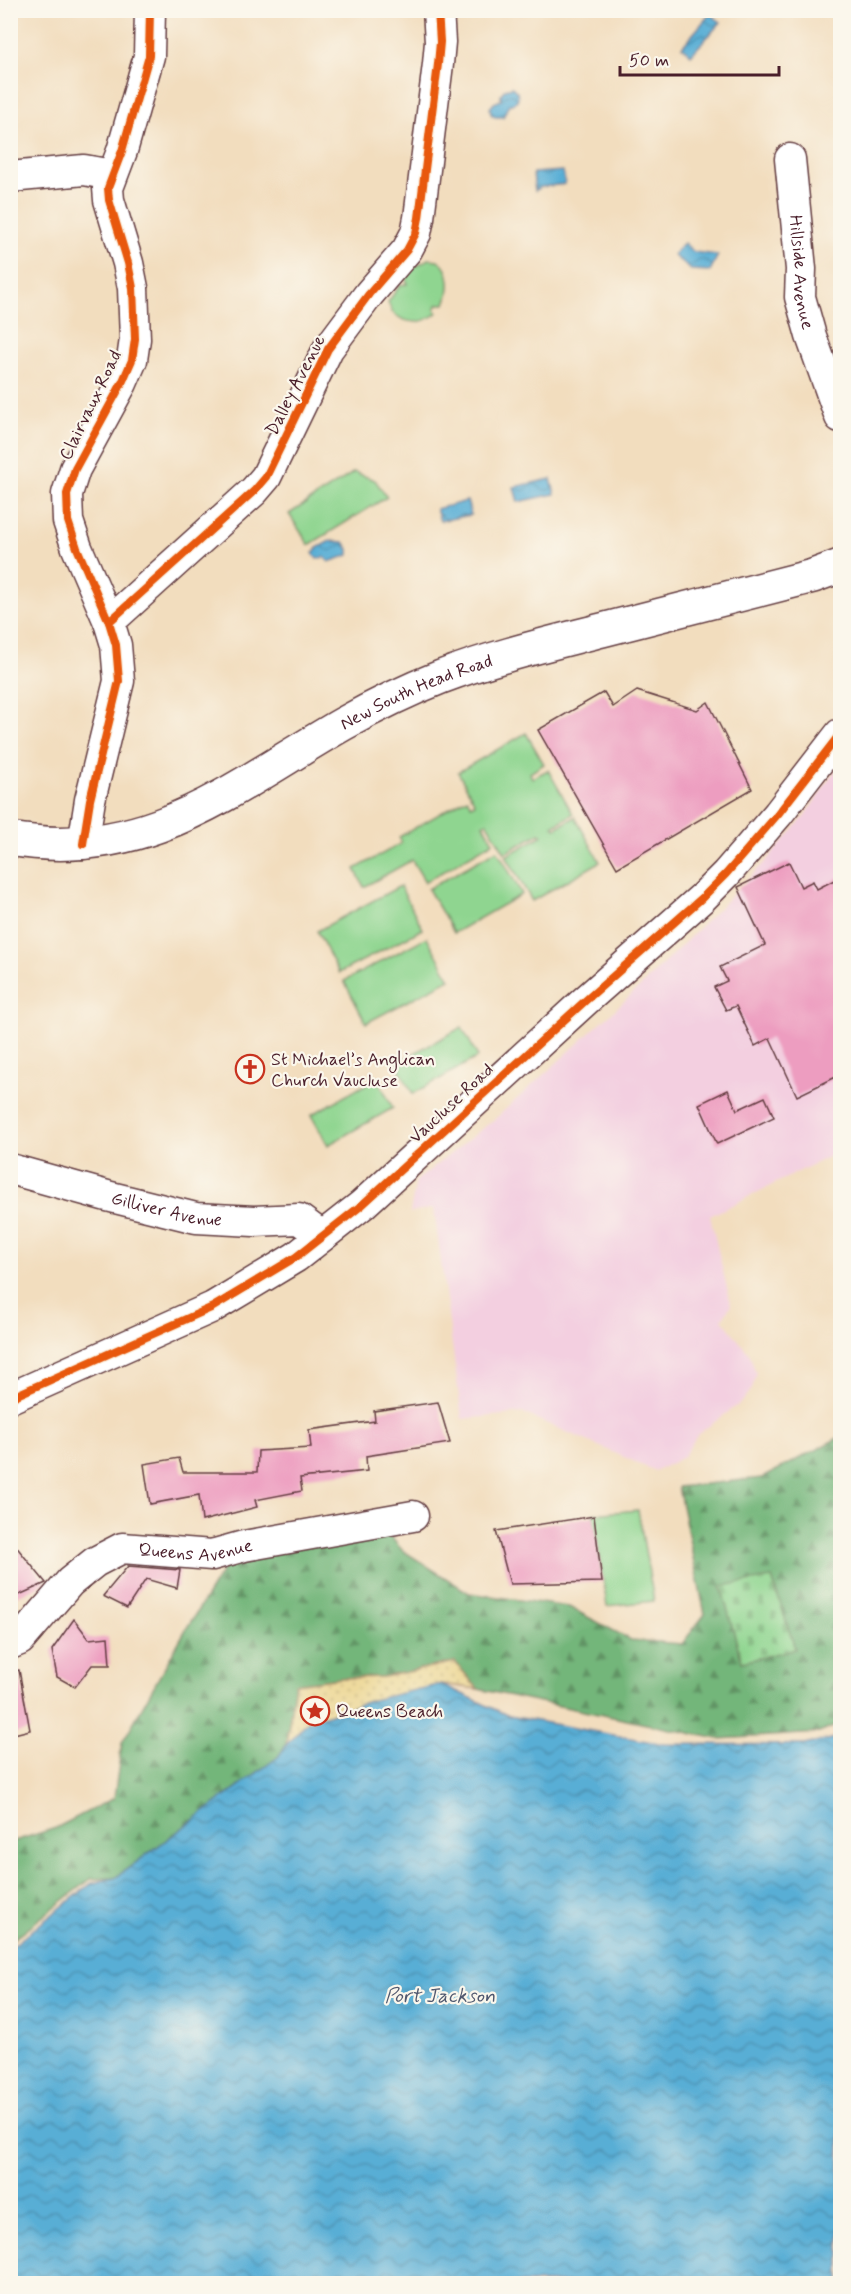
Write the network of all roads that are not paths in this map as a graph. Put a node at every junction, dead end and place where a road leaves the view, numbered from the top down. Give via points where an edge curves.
1 (150, 10) edge
2 (438, 10) edge
3 (790, 159) dead end
4 (112, 175) junction
5 (10, 177) edge
6 (840, 417) edge
7 (840, 566) edge
8 (109, 622) junction
9 (840, 734) edge
10 (10, 839) edge
11 (83, 843) junction
12 (10, 1169) edge
13 (322, 1236) junction
14 (10, 1398) edge
15 (412, 1516) dead end
16 (10, 1644) edge

1 - 4 street, Clairvaux Road via 149,56
2 - 8 street, Dalley Avenue via 437,75 419,218 412,241 328,349 266,477
3 - 6 street, Hillside Avenue via 801,269 800,297
4 - 5 street via 84,170
4 - 8 street, Clairvaux Road via 109,200 131,279 135,339 132,360 122,383 75,469 67,494 68,521
7 - 11 main road, New South Head Road via 519,652 442,677 345,723 198,810 151,830
8 - 11 street, Clairvaux Road via 116,645 119,681
9 - 13 street, Vaucluse Road via 778,814 702,898 362,1205
10 - 11 main road, New South Head Road via 46,844
12 - 13 street, Gilliver Avenue via 196,1218 299,1219
13 - 14 street, Vaucluse Road via 213,1307
15 - 16 street, Queens Avenue via 212,1555 122,1548 94,1562 70,1582 20,1640

